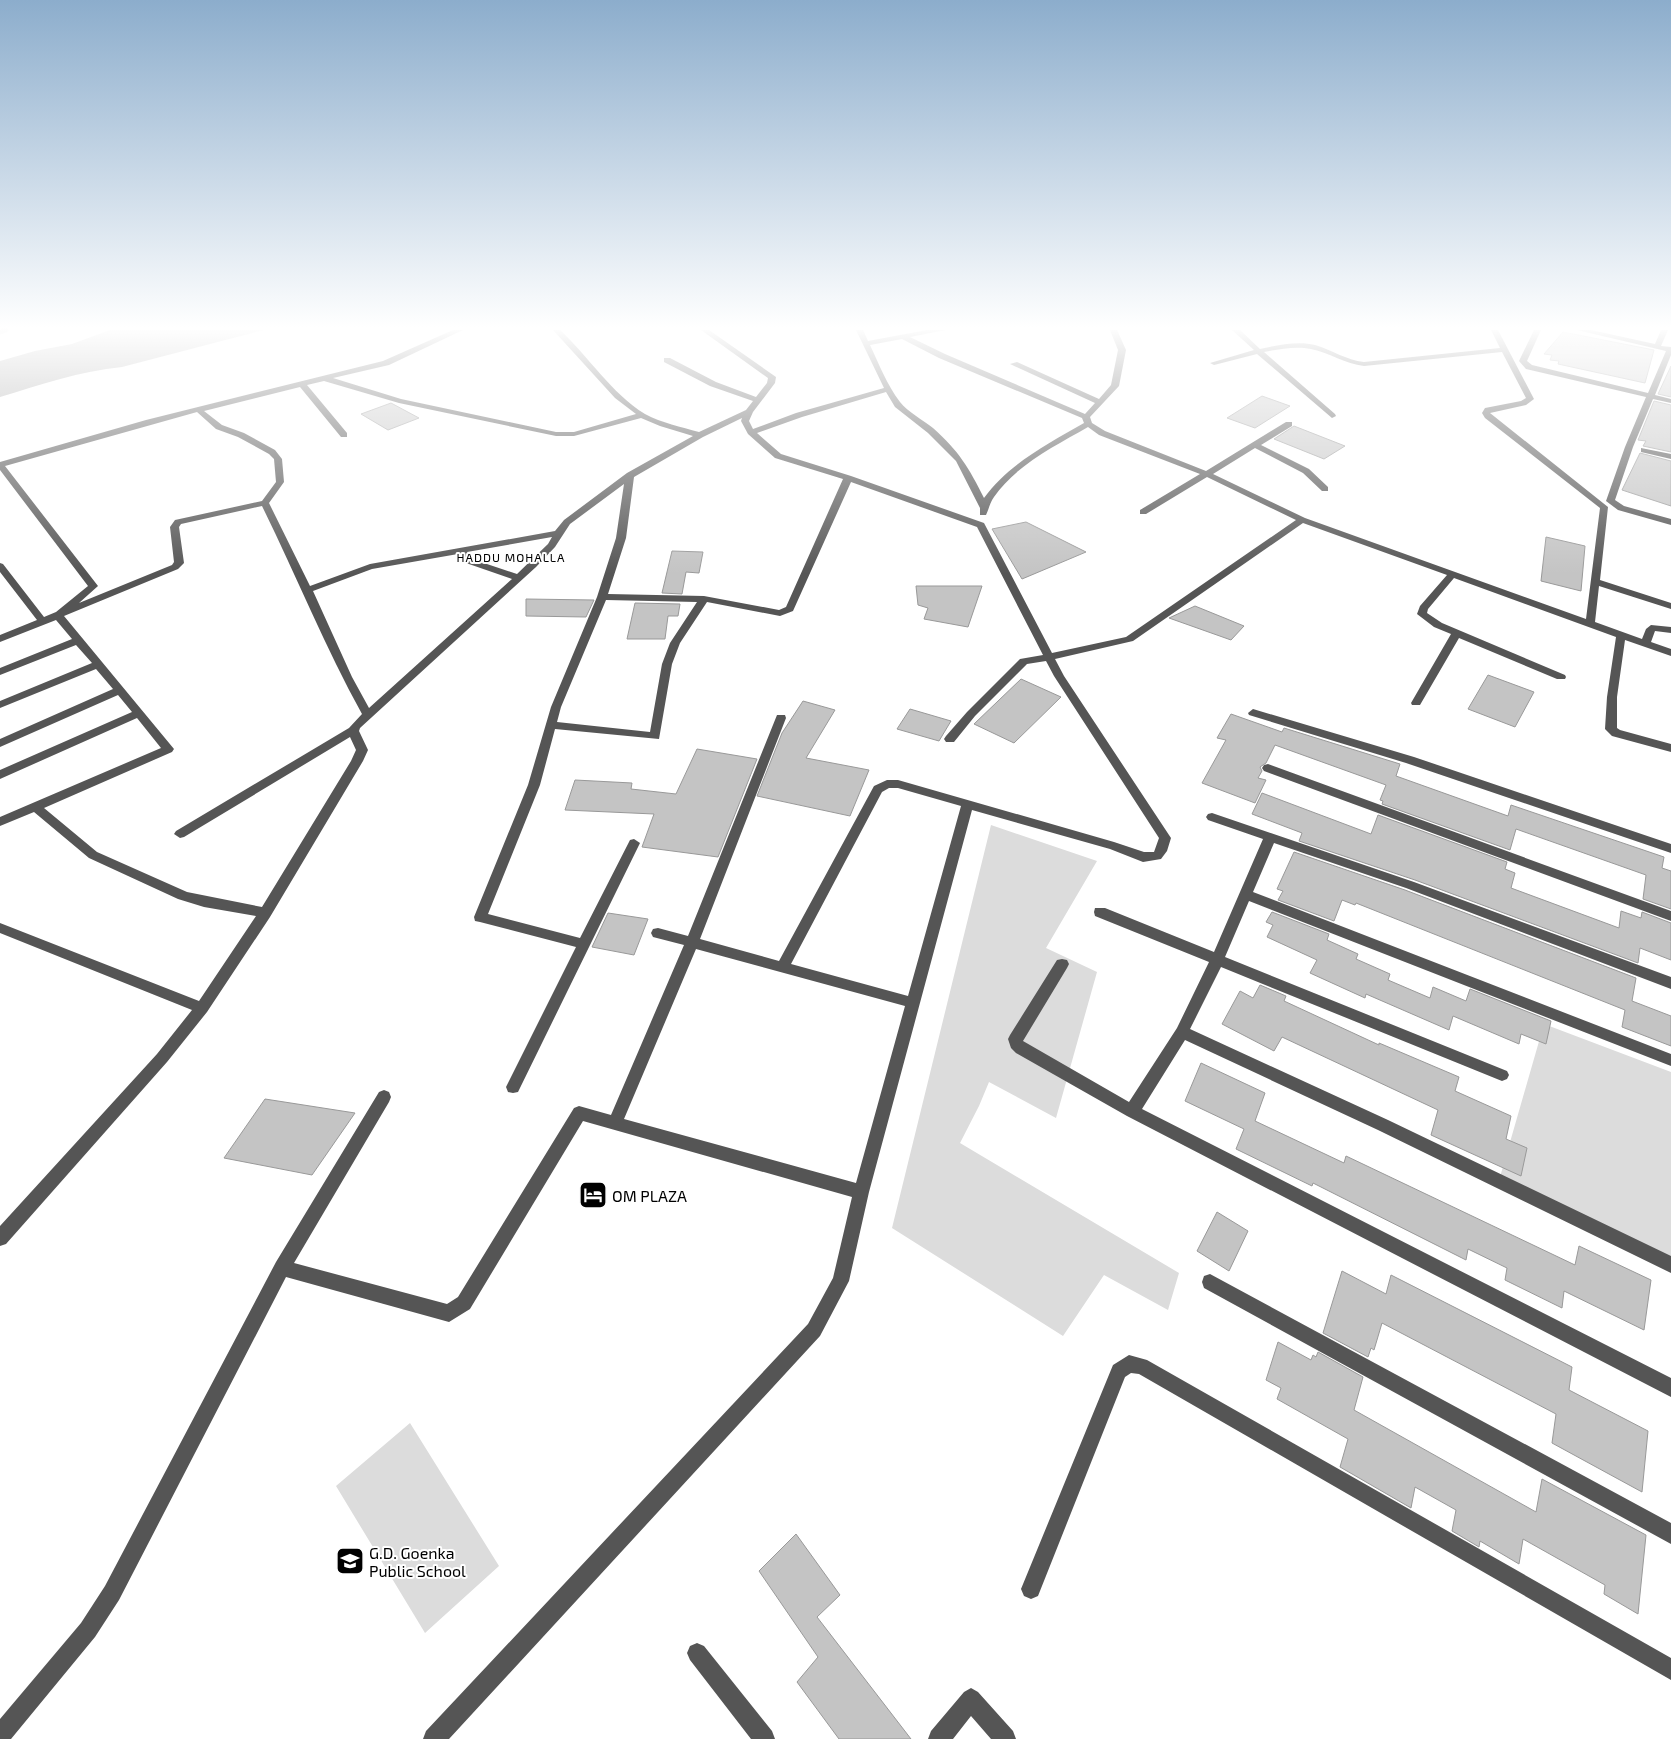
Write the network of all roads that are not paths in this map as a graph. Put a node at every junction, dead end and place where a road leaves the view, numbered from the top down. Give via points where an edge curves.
1 (200, 411) joint
2 (324, 411) edge
3 (447, 411) edge
4 (637, 411) edge
5 (812, 411) edge
6 (906, 411) edge
7 (1065, 411) edge
8 (1094, 411) edge
9 (1326, 411) edge
10 (1487, 411) edge
11 (1644, 411) edge
12 (749, 412) joint
13 (642, 415) junction
14 (1332, 416) dead end
15 (1087, 421) junction
16 (1289, 424) dead end
17 (751, 432) junction
18 (700, 435) junction
19 (344, 436) dead end
20 (1255, 445) junction
21 (1644, 450) dead end
22 (1671, 457) edge
23 (0, 465) edge
24 (1206, 474) junction
25 (630, 475) junction
26 (848, 478) junction
27 (1325, 489) dead end
28 (264, 503) junction
29 (984, 507) junction
30 (1143, 512) dead end
31 (1302, 520) junction
32 (1671, 522) edge
33 (981, 525) junction
34 (558, 533) junction
35 (462, 551) junction
36 (0, 566) edge
37 (1452, 575) junction
38 (519, 578) junction
39 (1595, 582) junction
40 (308, 590) junction
41 (602, 597) junction
42 (704, 598) junction
43 (1671, 606) edge
44 (58, 616) junction
45 (42, 622) junction
46 (1590, 624) junction
47 (1671, 630) edge
48 (1457, 633) junction
49 (1621, 635) junction
50 (0, 639) edge
51 (76, 641) junction
52 (1645, 644) junction
53 (1671, 653) edge
54 (1050, 657) junction
55 (97, 665) junction
56 (0, 672) edge
57 (1561, 677) dead end
58 (118, 691) junction
59 (1416, 703) dead end
60 (0, 705) edge
61 (1253, 713) dead end
62 (137, 714) junction
63 (368, 715) junction
64 (781, 718) dead end
65 (550, 725) junction
66 (353, 731) junction
67 (950, 739) dead end
68 (0, 743) edge
69 (1671, 748) edge
70 (1268, 768) dead end
71 (0, 774) edge
72 (968, 804) junction
73 (35, 807) junction
74 (1212, 817) dead end
75 (0, 822) edge
76 (180, 834) dead end
77 (1270, 836) junction
78 (634, 843) dead end
79 (1671, 849) edge
80 (1244, 894) junction
81 (1100, 912) dead end
82 (265, 913) junction
83 (1671, 916) edge
84 (0, 928) edge
85 (658, 933) dead end
86 (692, 943) junction
87 (585, 944) junction
88 (1217, 960) junction
89 (1062, 964) dead end
90 (782, 967) junction
91 (1671, 983) edge
92 (914, 1003) junction
93 (202, 1008) junction
94 (1182, 1032) junction
95 (1671, 1060) edge
96 (1502, 1075) dead end
97 (513, 1086) dead end
98 (384, 1097) dead end
99 (1132, 1111) junction
100 (615, 1124) junction
101 (861, 1192) junction
102 (0, 1238) edge
103 (1671, 1265) edge
104 (282, 1268) junction
105 (1210, 1282) dead end
106 (1671, 1388) edge
107 (1671, 1534) edge
108 (1031, 1589) dead end
109 (697, 1653) dead end
110 (1671, 1670) edge
111 (0, 1736) edge
112 (434, 1739) edge
113 (764, 1739) edge
114 (939, 1739) edge
115 (1005, 1739) edge

1 - 23 street via 149,422
1 - 28 street via 213,424 259,444 278,459 280,482
2 - 19 street
3 - 13 street via 556,434 574,434
4 - 13 street
5 - 17 street
6 - 29 street via 959,459
7 - 15 street
8 - 15 street
9 - 14 street
10 - 39 street via 1604,507
11 - 32 street via 1610,501 1621,508
12 - 17 street via 745,421
12 - 18 street
13 - 18 street
15 - 24 street via 1102,433
15 - 29 street via 998,484
16 - 20 street
17 - 26 street via 778,456
18 - 25 street
20 - 24 street
20 - 27 street via 1306,471
21 - 22 street
23 - 44 street via 30,499 93,586
24 - 30 street
24 - 31 street
25 - 34 street via 567,522
25 - 41 street via 619,545
26 - 33 street
26 - 42 street via 790,609 780,613
28 - 40 street
28 - 44 street via 176,523 179,563 175,567
29 - 33 street
31 - 37 street
31 - 54 street via 1129,639
33 - 54 street
34 - 35 street
34 - 38 street via 552,545
35 - 38 street via 469,561
35 - 40 street via 370,567
36 - 45 street
37 - 46 street
37 - 48 street via 1423,608 1422,614
38 - 63 street
39 - 43 street
39 - 46 street
40 - 63 street
41 - 42 street
41 - 65 street
42 - 65 street via 675,643 667,664 655,736
44 - 45 street
44 - 51 street
45 - 50 street
46 - 49 street
47 - 52 street via 1651,629
48 - 57 street
48 - 59 street
49 - 52 street
49 - 69 street via 1611,729
51 - 55 street
51 - 56 street
52 - 53 street
54 - 67 street via 1024,661
54 - 72 street via 1059,676 1163,835 1165,842 1161,851 1157,856 1143,857
55 - 58 street
55 - 60 street
58 - 62 street
58 - 68 street
61 - 79 street via 1410,760
62 - 71 street
62 - 73 street via 168,749
63 - 66 street
64 - 86 street
65 - 87 street via 534,785 480,917
66 - 76 street
66 - 82 street via 362,750 357,762
70 - 83 street
72 - 90 street via 898,784 887,784 878,789
72 - 92 street
73 - 75 street
73 - 82 street via 94,855 184,896
74 - 77 street
77 - 80 street
77 - 91 street
78 - 87 street
80 - 88 street
80 - 95 street
81 - 88 street
82 - 93 street
84 - 93 street
85 - 86 street
86 - 90 street
86 - 100 street
87 - 97 street
88 - 94 street
88 - 96 street
89 - 99 street via 1015,1039 1016,1044
90 - 92 street
92 - 101 street
93 - 102 street via 162,1058
94 - 99 street
94 - 103 street via 1383,1125
98 - 104 street
99 - 106 street
100 - 101 street
100 - 104 street via 579,1113 464,1303 449,1313
101 - 112 street via 842,1281 814,1330
104 - 111 street via 112,1593 88,1630
105 - 107 street
108 - 110 street via 1118,1371 1129,1364 1141,1366
109 - 113 street
114 - 115 street via 971,1699

